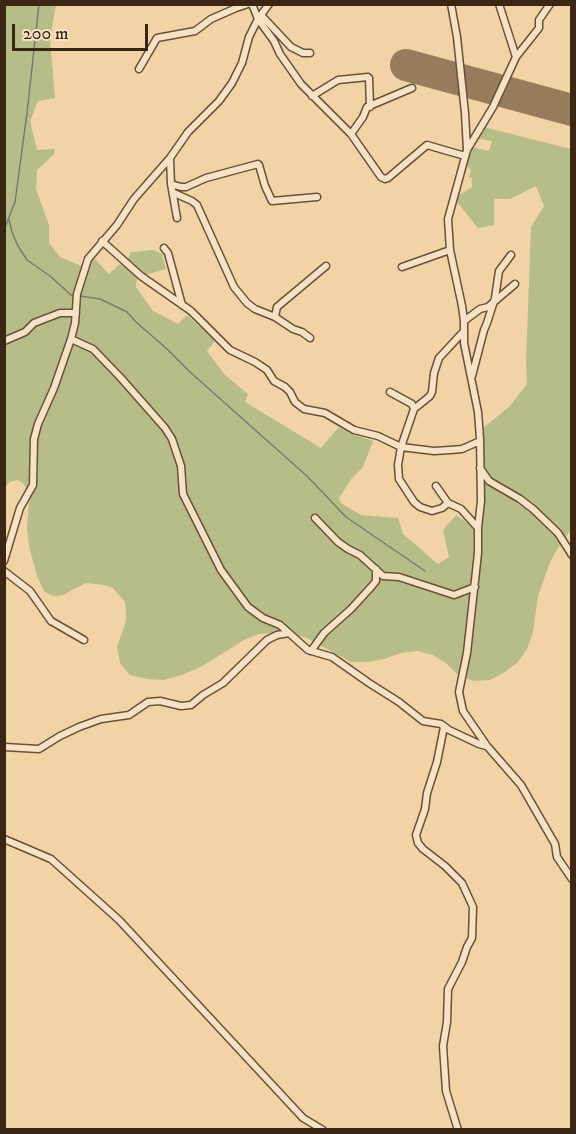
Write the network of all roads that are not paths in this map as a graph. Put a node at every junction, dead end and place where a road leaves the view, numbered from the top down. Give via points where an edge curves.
1 (250, 4) edge
2 (269, 4) edge
3 (451, 4) edge
4 (499, 4) edge
5 (549, 4) edge
6 (260, 17) junction
7 (310, 53) dead end
8 (516, 57) junction
9 (139, 69) dead end
10 (412, 88) dead end
11 (312, 96) junction
12 (370, 107) junction
13 (351, 134) junction
14 (466, 153) junction
15 (170, 158) junction
16 (171, 183) junction
17 (174, 193) junction
18 (317, 198) dead end
19 (177, 218) dead end
20 (102, 241) junction
21 (164, 248) dead end
22 (450, 250) junction
23 (511, 255) dead end
24 (326, 266) dead end
25 (402, 267) dead end
26 (515, 284) dead end
27 (494, 301) junction
28 (182, 305) junction
29 (76, 313) junction
30 (275, 316) junction
31 (464, 321) junction
32 (464, 332) junction
33 (310, 338) dead end
34 (71, 339) junction
35 (4, 341) edge
36 (471, 380) junction
37 (390, 392) dead end
38 (414, 409) junction
39 (480, 441) junction
40 (401, 447) junction
41 (480, 467) junction
42 (436, 486) dead end
43 (448, 503) junction
44 (315, 518) dead end
45 (478, 528) junction
46 (7, 543) edge
47 (572, 555) edge
48 (5, 556) edge
49 (375, 569) junction
50 (4, 571) edge
51 (475, 588) junction
52 (289, 633) junction
53 (84, 640) dead end
54 (311, 651) junction
55 (444, 727) junction
56 (486, 746) junction
57 (4, 747) edge
58 (4, 839) edge
59 (572, 879) edge
60 (323, 1130) edge
61 (458, 1130) edge

1 - 6 street
1 - 9 street via 211,19 195,31 157,38
2 - 6 street
3 - 14 street via 461,69
4 - 8 street
5 - 8 street via 538,28
6 - 7 street via 291,47
6 - 11 street via 280,54
6 - 15 street via 232,82
8 - 14 street
10 - 12 street
11 - 12 street via 338,80 368,77
11 - 13 street
12 - 13 street
13 - 14 street via 385,179 427,145
14 - 22 street via 448,219
15 - 16 street
15 - 20 street
16 - 17 street
16 - 18 street via 186,187 258,164 272,201
17 - 19 street
17 - 30 street via 197,205 234,287 247,303
20 - 28 street
20 - 29 street via 88,259 76,297
21 - 28 street
22 - 25 street
22 - 31 street
23 - 27 street via 499,271
24 - 30 street via 277,307
26 - 27 street
27 - 31 street
27 - 36 street
28 - 40 street via 230,350 267,370 299,406
29 - 34 street
29 - 35 street via 60,313 34,322 25,332
30 - 33 street
31 - 32 street
32 - 36 street
32 - 38 street via 439,358 432,392
34 - 46 street via 38,424 33,447 33,485
34 - 52 street via 93,349 165,428 180,464 183,494 223,573 248,608
36 - 39 street
37 - 38 street
38 - 40 street
39 - 40 street via 450,450
39 - 41 street
40 - 43 street via 399,479 414,502 432,511
41 - 45 street
41 - 47 street via 489,481 533,509 558,533
42 - 43 street
43 - 45 street via 461,509
44 - 49 street via 338,542
45 - 51 street
46 - 48 street
49 - 51 street via 382,576 399,577 454,595
49 - 54 street via 372,586
50 - 53 street via 30,591 51,621
51 - 56 street via 459,705
52 - 54 street
52 - 57 street via 267,640 223,683 191,705 148,702 129,715 79,727 39,749
54 - 55 street via 332,657 423,721
55 - 56 street
55 - 61 street via 416,835 423,849 462,883 473,907 472,938 448,989 443,1046 446,1091
56 - 59 street via 521,785
58 - 60 street via 51,859 118,921 303,1118

